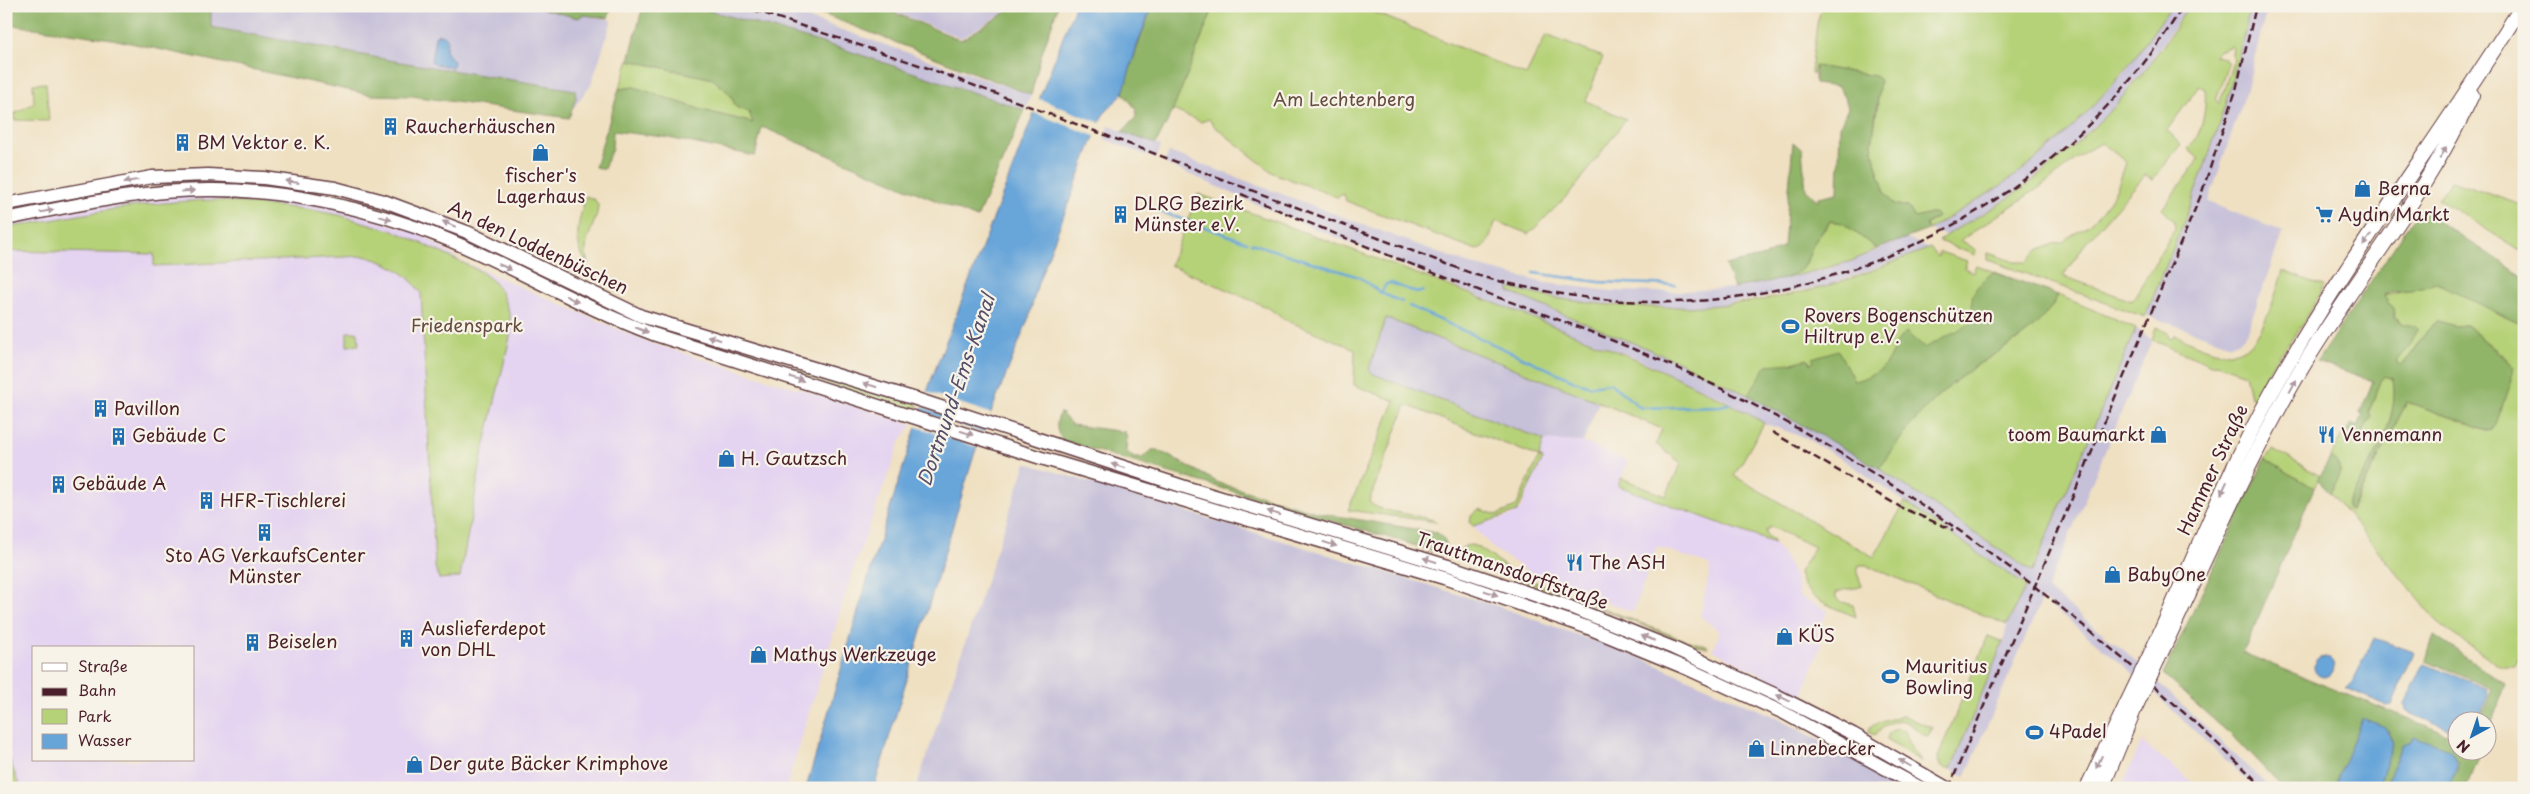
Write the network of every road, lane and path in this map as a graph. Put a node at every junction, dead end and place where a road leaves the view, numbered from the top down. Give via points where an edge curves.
1 (2522, 6) edge
2 (2486, 65) junction
3 (6, 204) edge
4 (6, 219) edge
5 (1043, 441) joint
6 (1038, 457) joint
7 (2154, 657) junction
8 (2130, 707) junction
9 (1921, 788) edge
10 (1947, 788) edge
11 (2087, 788) edge
12 (2102, 788) edge

1 - 2 main road
7 -> 2 main road, Hammer Straße via 2302,368 2441,157
2 -> 7 main road, Hammer Straße via 2330,296 2256,421
5 -> 3 main road, An den Loddenbüschen via 641,316 434,218 334,188 227,176 161,177
4 -> 6 main road, An den Loddenbüschen via 117,198 208,190 261,193 352,208 445,239 653,334
10 -> 5 main road, Trauttmansdorffstraße via 1774,694 1673,648 1570,607 1440,563
6 -> 9 main road, Trauttmansdorffstraße via 1444,578 1586,627 1784,713
7 - 8 main road, Hammer Straße, bridge
8 -> 11 main road, Hammer Straße
8 - 12 main road, Hammer Straße

